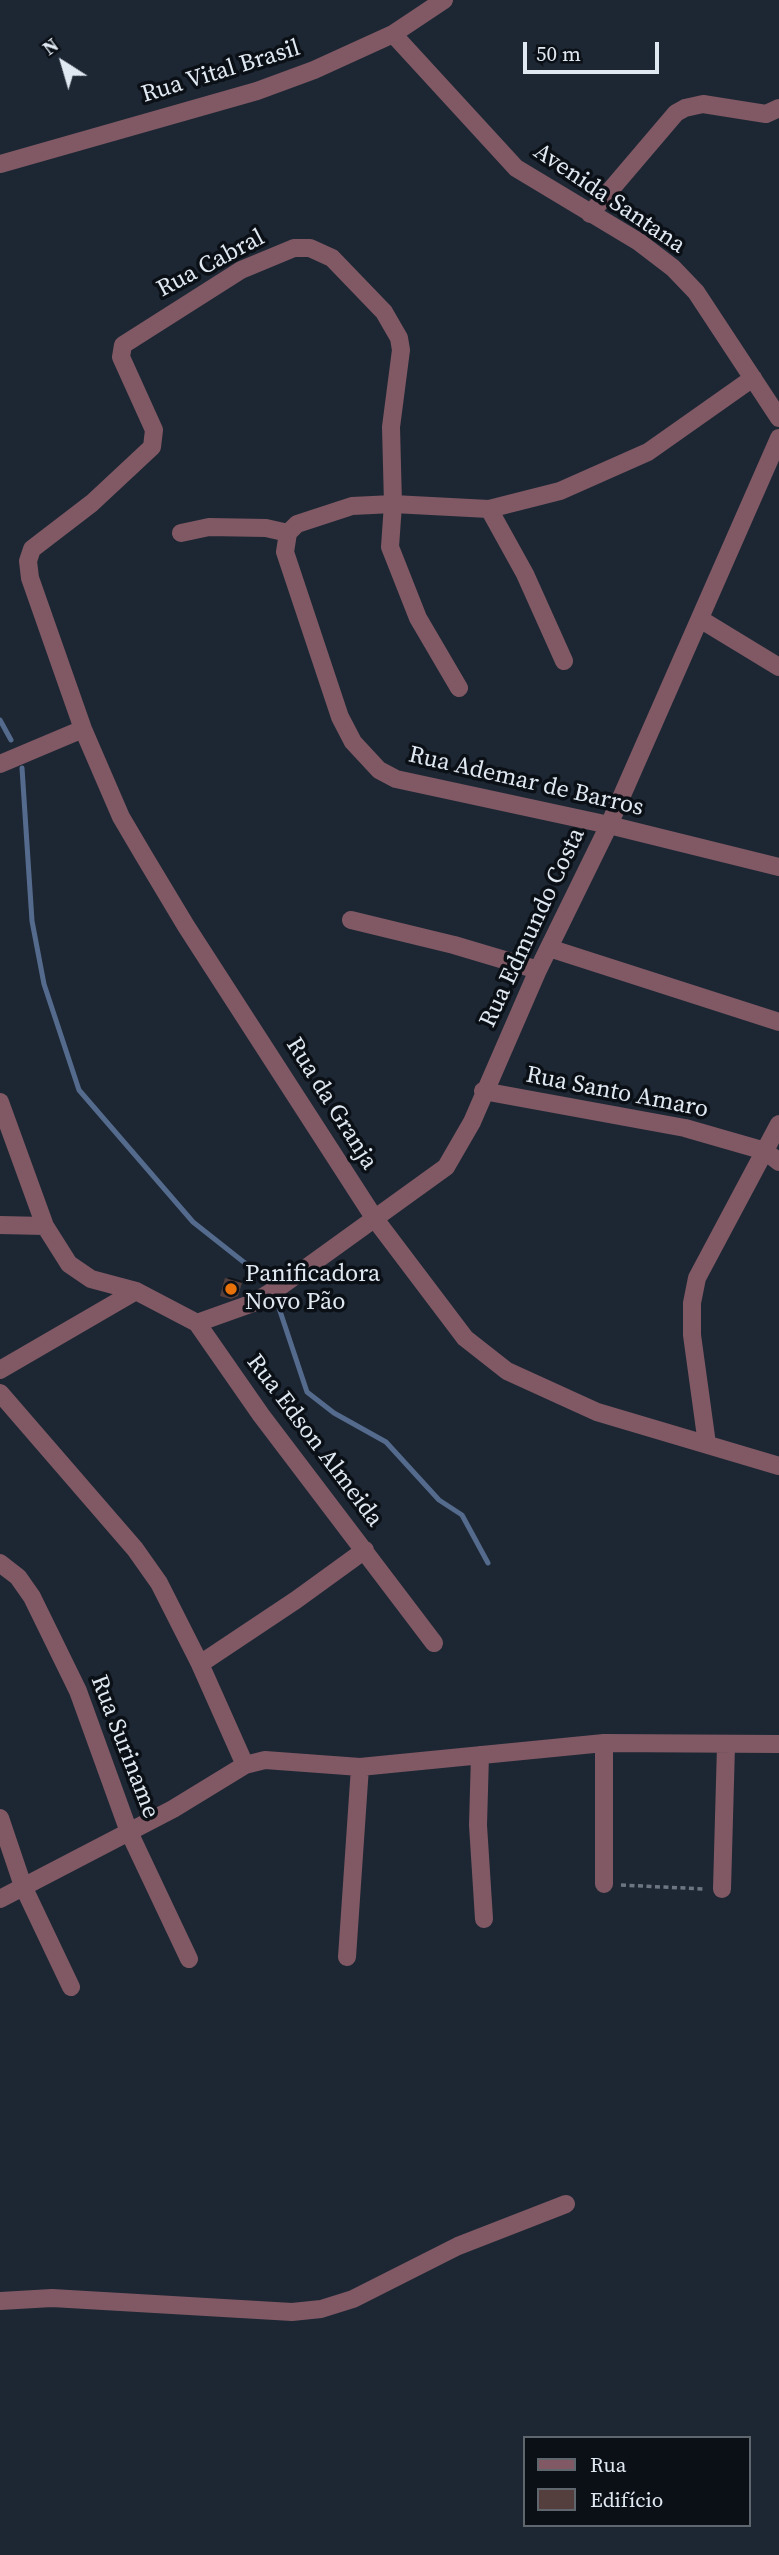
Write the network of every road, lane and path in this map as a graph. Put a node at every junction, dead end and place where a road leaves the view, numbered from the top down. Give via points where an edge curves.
1 (444, 0) edge
2 (393, 34) junction
3 (779, 108) edge
4 (0, 164) edge
5 (590, 214) junction
6 (753, 378) junction
7 (779, 418) edge
8 (779, 438) edge
9 (393, 504) junction
10 (489, 509) junction
11 (181, 533) dead end
12 (288, 533) junction
13 (30, 578) joint
14 (700, 619) junction
15 (564, 661) dead end
16 (779, 667) edge
17 (459, 688) dead end
18 (83, 729) junction
19 (0, 764) edge
20 (609, 825) junction
21 (779, 867) edge
22 (351, 920) dead end
23 (549, 948) junction
24 (538, 970) junction
25 (779, 1022) edge
26 (483, 1091) junction
27 (0, 1102) edge
28 (779, 1124) edge
29 (772, 1157) edge
30 (375, 1219) junction
31 (0, 1225) edge
32 (45, 1226) junction
33 (136, 1291) junction
34 (197, 1323) junction
35 (0, 1370) edge
36 (0, 1393) edge
37 (707, 1444) junction
38 (779, 1466) edge
39 (365, 1550) junction
40 (0, 1563) edge
41 (434, 1643) dead end
42 (200, 1664) junction
43 (604, 1743) junction
44 (779, 1744) edge
45 (726, 1746) junction
46 (480, 1755) junction
47 (245, 1765) junction
48 (360, 1767) junction
49 (0, 1818) edge
50 (129, 1832) junction
51 (604, 1884) joint
52 (23, 1886) junction
53 (722, 1889) joint
54 (0, 1899) edge
55 (484, 1919) dead end
56 (346, 1957) dead end
57 (189, 1959) dead end
58 (71, 1987) dead end
59 (566, 2204) dead end
60 (0, 2301) edge

1 - 2 street, Rua Vital Brasil
2 - 4 street, Rua Vital Brasil via 257,91
2 - 5 street, Avenida Santana via 516,168
3 - 5 street via 766,114 702,104 685,107
5 - 6 street, Avenida Santana via 673,268 696,292
6 - 7 street, Avenida Santana
6 - 10 street via 648,452 560,491
8 - 14 street, Rua Edmundo Costa
9 - 10 street
9 - 12 street via 352,506 304,521
9 - 13 street, Rua Cabral via 391,437 399,338 384,312 332,258 310,248 294,248 241,270 123,345 121,357 154,430 152,447 92,503 32,549
9 - 17 street, Rua Cabral via 390,547 395,564 418,618
10 - 15 street
11 - 12 street via 209,527
12 - 20 street, Rua Ademar de Barros via 285,552 340,717 352,742 379,770 396,779
13 - 18 street, Rua da Granja
14 - 16 street
14 - 20 street, Rua Edmundo Costa
18 - 19 street
18 - 30 street, Rua da Granja via 121,817
20 - 21 street, Rua Ademar de Barros
20 - 23 street, Rua Edmundo Costa
22 - 24 street
23 - 24 street, Rua Edmundo Costa
23 - 25 street
24 - 26 street, Rua Edmundo Costa
26 - 29 street, Rua Santo Amaro via 644,1119
26 - 30 street, Rua Edmundo Costa via 472,1122 446,1167
27 - 32 street, Rua Edson Almeida
28 - 29 street
29 - 37 street via 697,1278 692,1335
30 - 34 street, Rua Edmundo Costa via 253,1303
30 - 37 street, Rua da Granja via 465,1338 507,1371 597,1412
31 - 32 street
32 - 33 street, Rua Edson Almeida via 69,1264 91,1279
33 - 34 street, Rua Edson Almeida
33 - 35 street
34 - 39 street, Rua Edson Almeida
36 - 42 street via 135,1549 159,1583
37 - 38 street, Rua da Granja
39 - 41 street, Rua Edson Almeida
39 - 42 street
40 - 50 street, Rua Suriname via 29,1591 78,1690
42 - 47 street
43 - 45 street
43 - 46 street
43 - 51 street
44 - 45 street
45 - 53 street
46 - 48 street
46 - 55 street via 478,1825
47 - 48 street via 265,1760
47 - 50 street
48 - 56 street
49 - 52 street
50 - 52 street
50 - 57 street, Rua Suriname
51 - 53 path
52 - 54 street
52 - 58 street
59 - 60 street via 458,2246 353,2299 313,2311 52,2298

